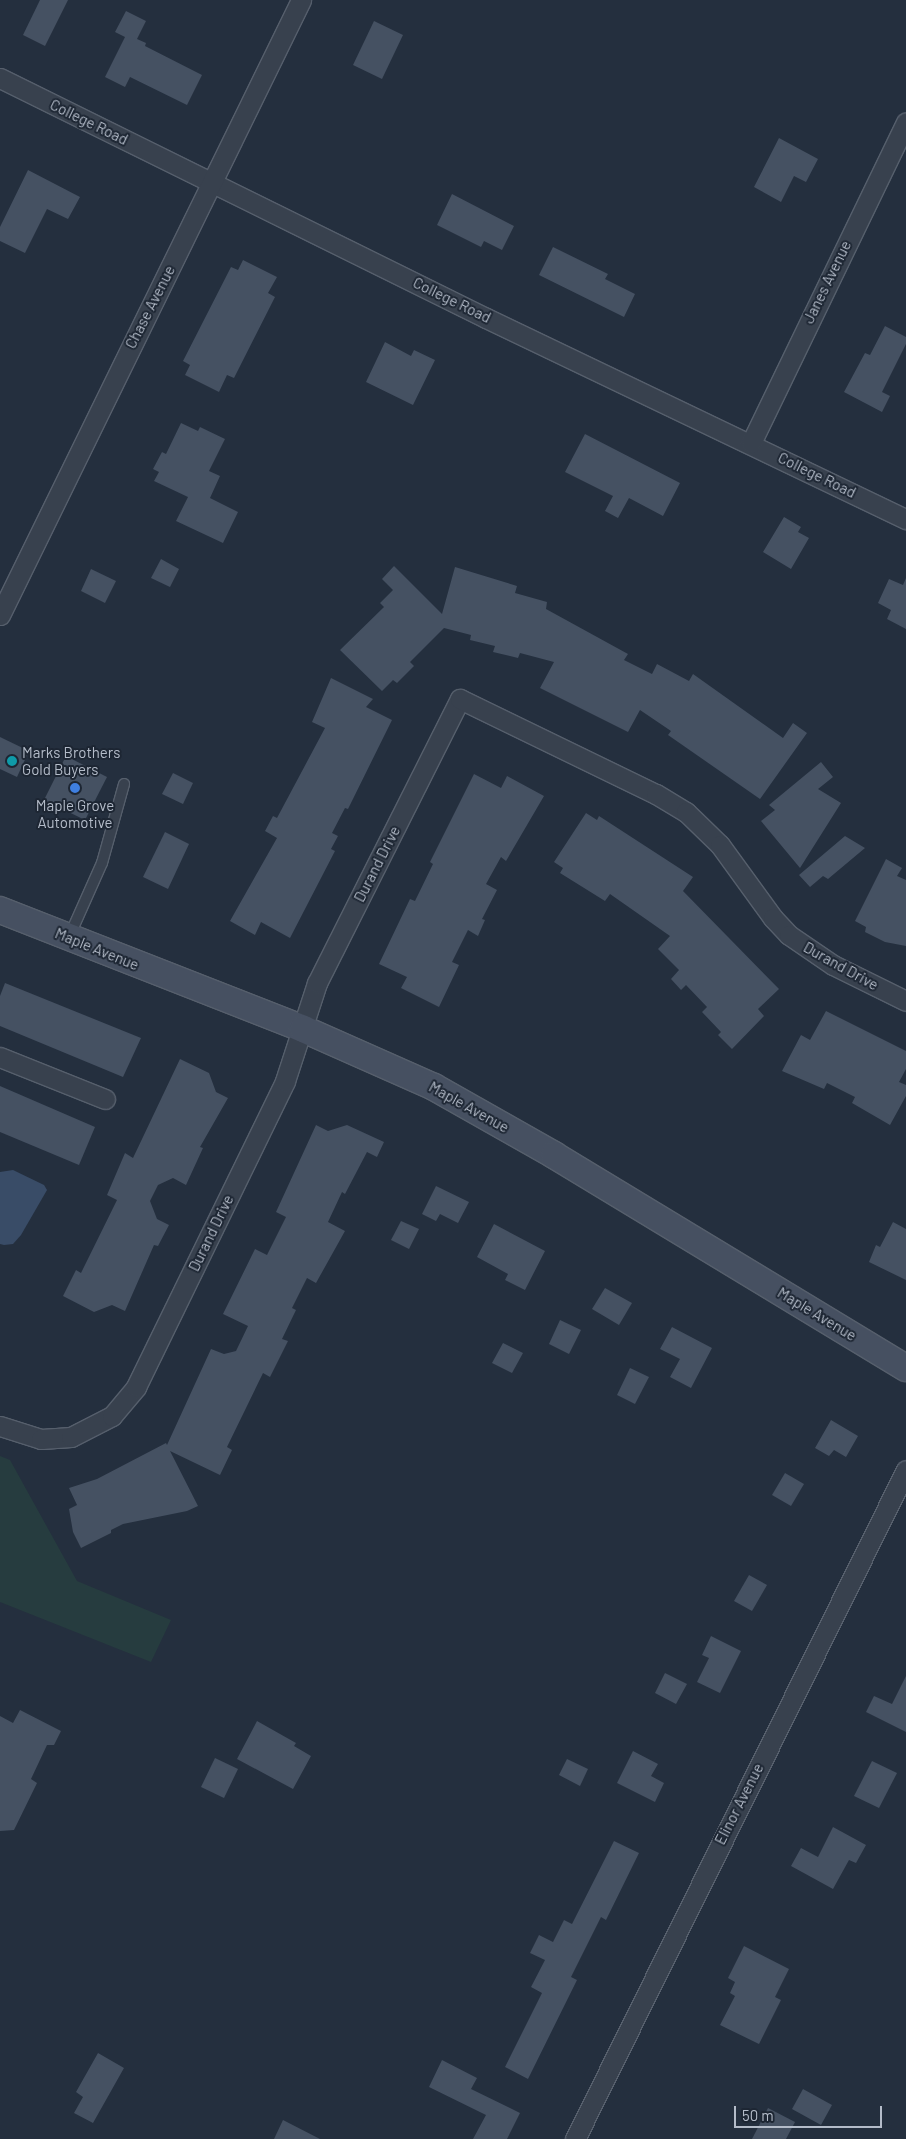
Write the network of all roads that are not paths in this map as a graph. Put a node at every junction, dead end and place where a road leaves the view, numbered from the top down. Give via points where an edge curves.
1 (301, 0) edge
2 (0, 78) edge
3 (906, 123) edge
4 (213, 183) junction
5 (751, 443) junction
6 (906, 519) edge
7 (2, 605) edge
8 (124, 784) dead end
9 (0, 910) edge
10 (69, 938) junction
11 (906, 1001) edge
12 (303, 1030) junction
13 (0, 1057) edge
14 (105, 1099) dead end
15 (906, 1368) edge
16 (0, 1426) edge
17 (906, 1470) edge
18 (575, 2139) edge

1 - 4 street, Chase Avenue
2 - 4 street, College Road
3 - 5 street, Janes Avenue
4 - 5 street, College Road
4 - 7 street, Chase Avenue
5 - 6 street, College Road
8 - 10 lane via 102,863
9 - 10 main road, Maple Avenue
10 - 12 main road, Maple Avenue
11 - 12 street, Durand Drive via 833,966 789,935 720,845 686,812 656,794 460,699 317,983
12 - 15 main road, Maple Avenue via 397,1069 484,1114
12 - 16 street, Durand Drive via 285,1081 153,1354 125,1404 101,1424 71,1437 41,1439
13 - 14 street
17 - 18 street, Elinor Avenue

